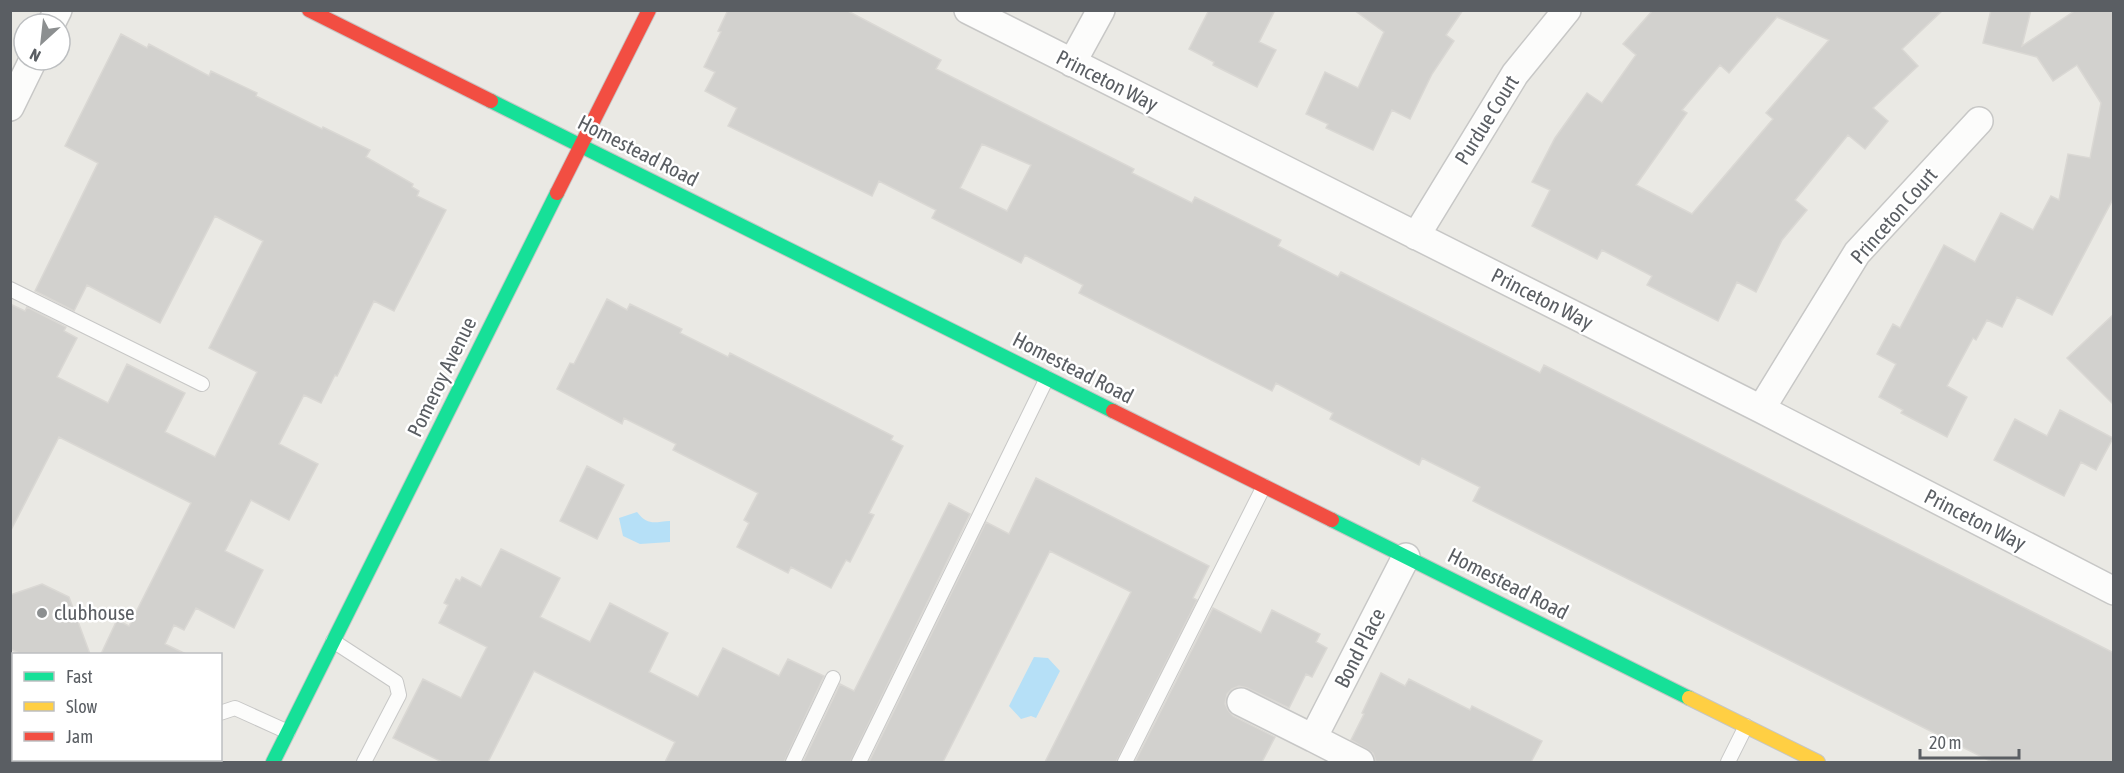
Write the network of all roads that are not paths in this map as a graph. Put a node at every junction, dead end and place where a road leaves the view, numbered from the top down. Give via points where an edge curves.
1 (309, 10) edge
2 (650, 10) edge
3 (968, 10) edge
4 (1101, 10) edge
5 (1567, 10) edge
6 (1072, 63) junction
7 (27, 72) edge
8 (10, 107) edge
9 (1979, 121) dead end
10 (580, 146) junction
11 (1416, 236) junction
12 (10, 289) edge
13 (1047, 378) junction
14 (202, 384) dead end
15 (1761, 410) junction
16 (1264, 486) junction
17 (1406, 557) junction
18 (2112, 587) edge
19 (333, 641) junction
20 (833, 678) dead end
21 (1241, 702) dead end
22 (222, 712) edge
23 (1746, 726) junction
24 (288, 732) junction
25 (1313, 738) junction
26 (273, 762) edge
27 (364, 762) edge
28 (793, 762) edge
29 (859, 762) edge
30 (1125, 762) edge
31 (1360, 762) edge
32 (1728, 762) edge
33 (1818, 762) edge

1 - 10 main road, Homestead Road
2 - 10 main road, Pomeroy Avenue
3 - 6 street, Princeton Way
4 - 6 street
5 - 11 street, Purdue Court via 1515,75
6 - 11 street, Princeton Way
7 - 8 street
9 - 15 street, Princeton Court via 1857,253
10 - 13 main road, Homestead Road
10 - 19 main road, Pomeroy Avenue
11 - 15 street, Princeton Way
12 - 14 lane
13 - 16 main road, Homestead Road
13 - 29 lane
15 - 18 street, Princeton Way
16 - 17 main road, Homestead Road
16 - 30 lane
17 - 23 main road, Homestead Road
17 - 25 street, Bond Place
19 - 24 main road, Pomeroy Avenue
19 - 27 lane via 396,682 399,695
20 - 28 lane
21 - 25 street
22 - 24 lane via 235,708
23 - 32 lane
23 - 33 main road, Homestead Road
24 - 26 main road, Pomeroy Avenue
25 - 31 street

